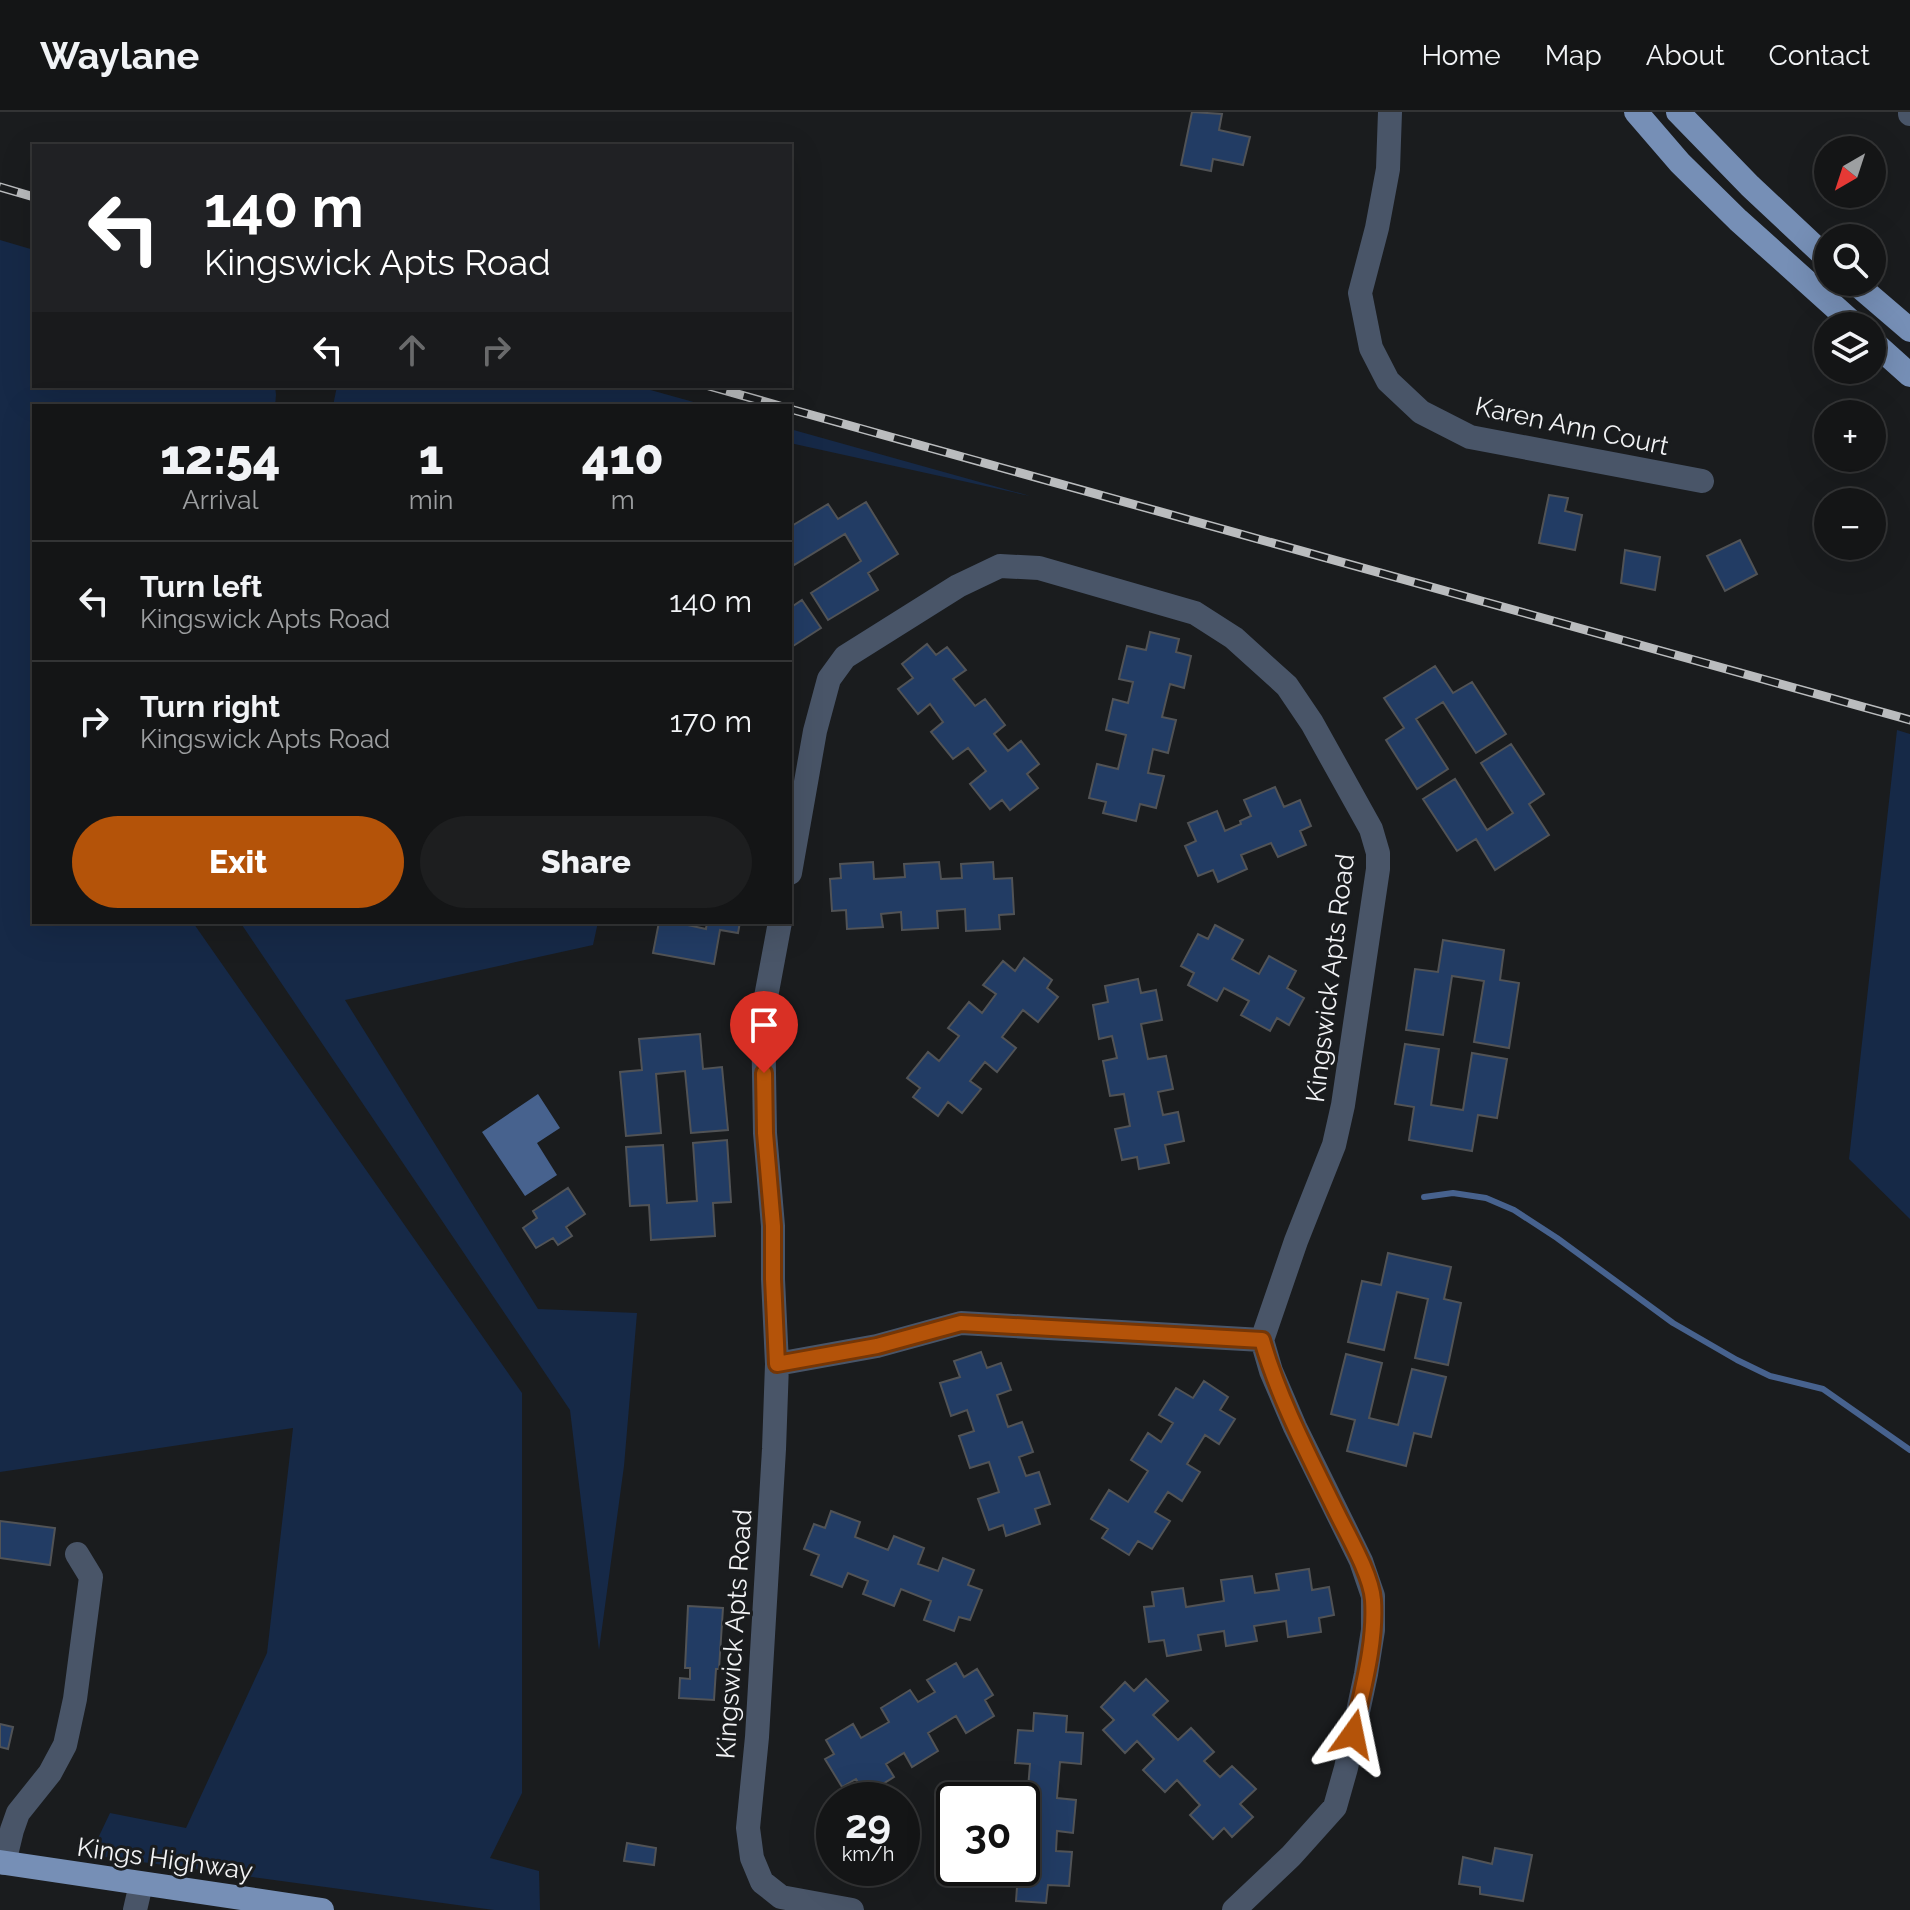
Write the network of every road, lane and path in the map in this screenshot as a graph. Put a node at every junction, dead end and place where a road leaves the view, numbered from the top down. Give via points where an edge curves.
1 (1390, 112) edge
2 (1636, 112) edge
3 (1678, 112) edge
4 (1814, 246) edge
5 (1870, 296) edge
6 (1841, 312) edge
7 (1910, 330) edge
8 (1886, 354) edge
9 (1910, 375) edge
10 (1702, 481) dead end
11 (792, 862) edge
12 (780, 924) edge
13 (1262, 1340) junction
14 (777, 1364) junction
15 (77, 1554) dead end
16 (6, 1824) edge
17 (2, 1862) edge
18 (141, 1884) junction
19 (780, 1906) edge
20 (135, 1910) edge
21 (322, 1910) edge
22 (852, 1910) edge
23 (1234, 1910) edge

1 - 10 street, Karen Ann Court via 1388,169 1360,293 1371,348 1388,381 1421,412 1470,437
2 - 6 main road via 1699,182
3 - 4 main road
5 - 7 main road
8 - 9 main road
11 - 13 street, Kingswick Apts Road via 829,679 845,657 958,586 1000,566 1039,568 1195,613 1234,638 1287,686 1371,829 1378,869 1334,1145
12 - 14 street, Kingswick Apts Road via 763,1013
13 - 14 street via 961,1323 877,1346
13 - 23 street via 1295,1427 1361,1561 1373,1596 1373,1630 1335,1807
14 - 19 street, Kingswick Apts Road via 748,1828 752,1858
15 - 16 street via 91,1577 65,1745 50,1773
16 - 17 street
17 - 18 main road, Kings Highway
18 - 20 street
18 - 21 main road, Kings Highway
19 - 22 street, Kingswick Apts Road

